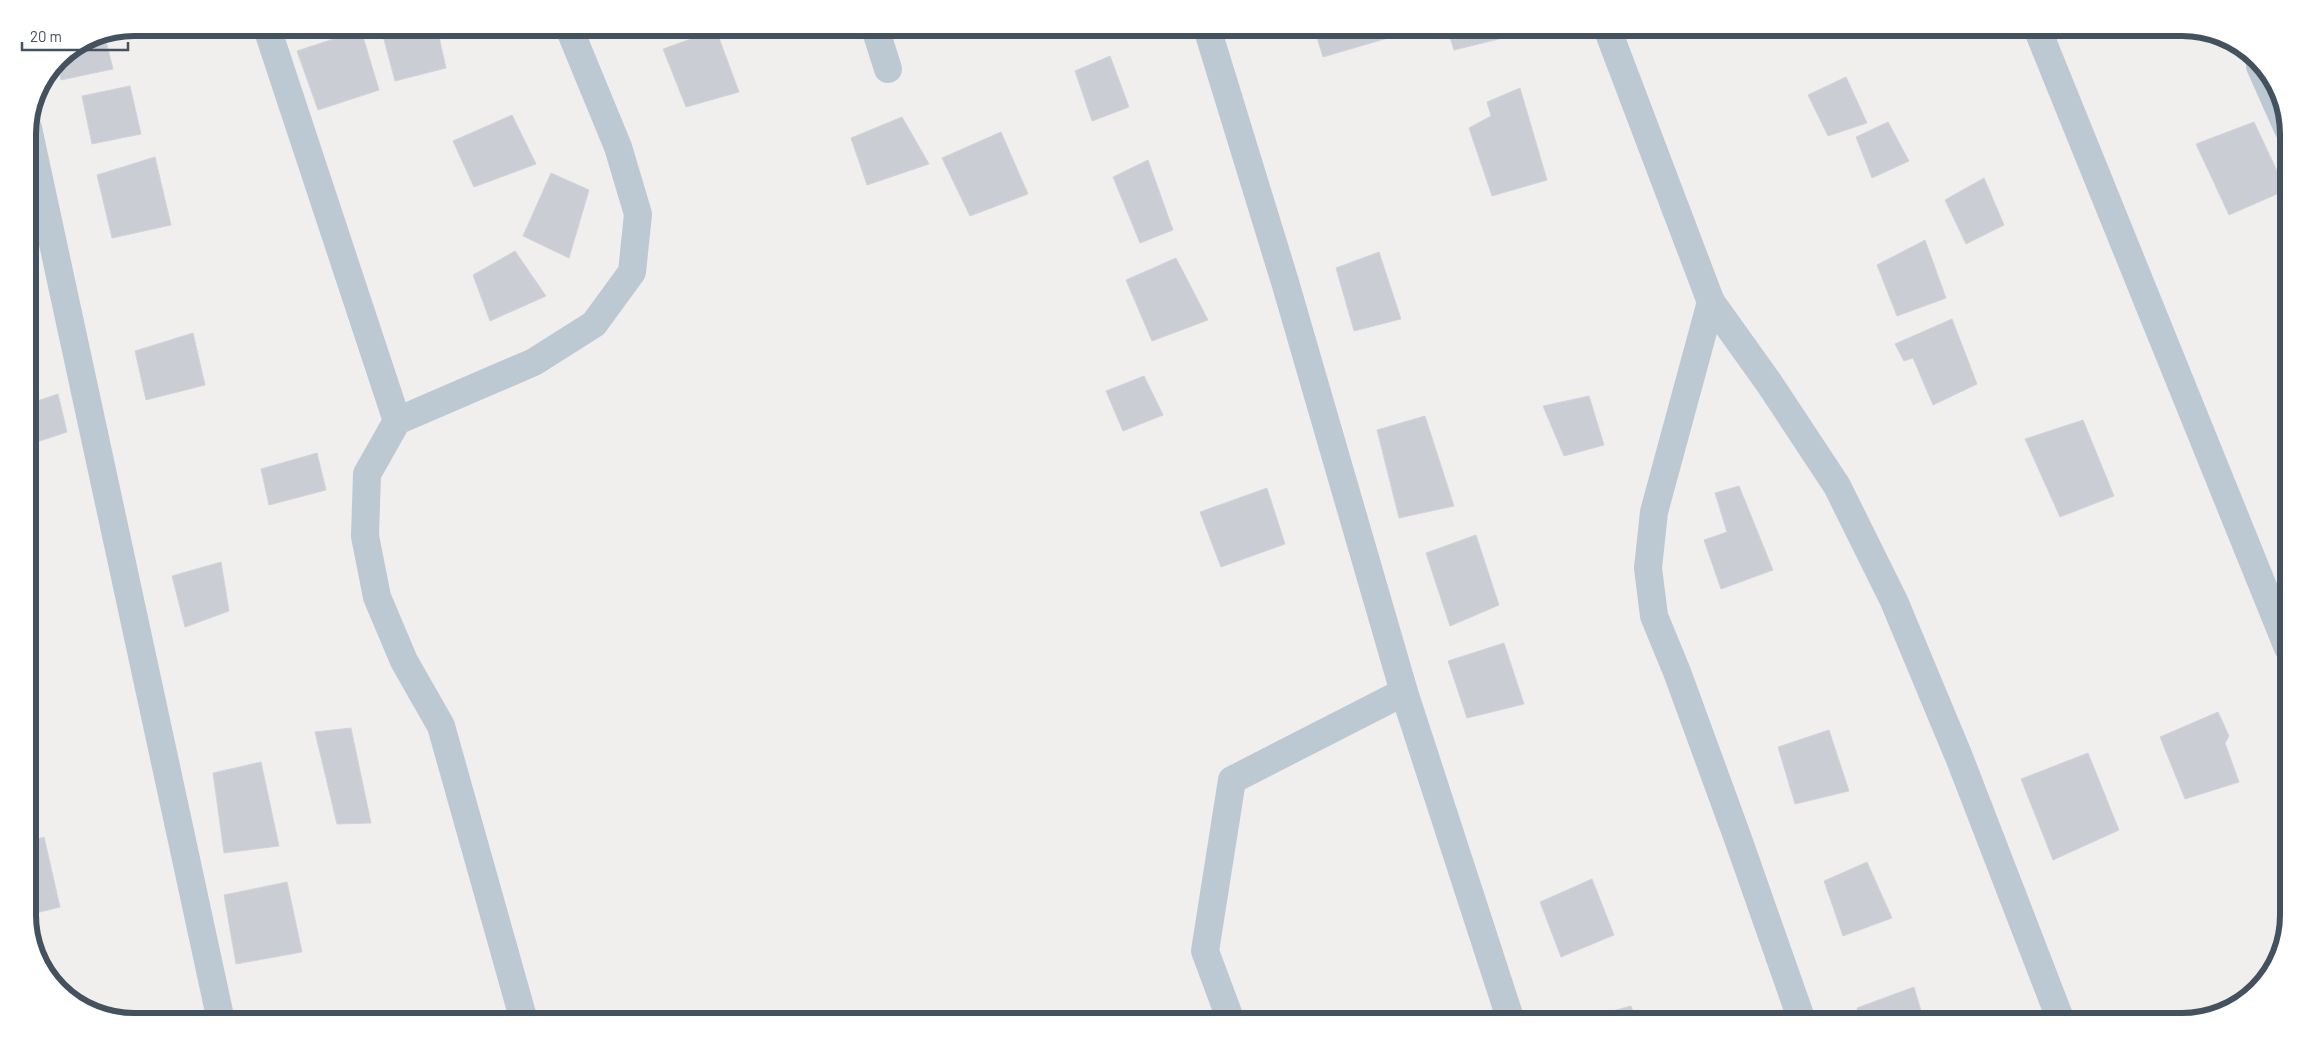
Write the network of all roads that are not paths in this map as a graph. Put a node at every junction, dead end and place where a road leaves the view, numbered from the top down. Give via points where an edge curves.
1 (270, 36) edge
2 (572, 36) edge
3 (878, 36) edge
4 (1210, 36) edge
5 (1610, 36) edge
6 (2039, 36) edge
7 (888, 69) dead end
8 (36, 165) edge
9 (1710, 302) junction
10 (397, 421) junction
11 (2280, 628) edge
12 (1404, 692) junction
13 (219, 1013) edge
14 (521, 1013) edge
15 (1228, 1013) edge
16 (1508, 1013) edge
17 (1799, 1013) edge
18 (2058, 1013) edge

1 - 10 street
2 - 10 street via 618,146 638,214 632,272 594,324 541,357
3 - 7 street
4 - 12 street
5 - 9 street
6 - 11 street
8 - 13 street
9 - 17 street via 1654,512 1648,568 1652,606
9 - 18 street via 1769,383 1837,486 1890,592 1959,757
10 - 14 street via 367,474 365,536 377,597 404,661 441,726
12 - 15 street via 1232,780 1206,951
12 - 16 street

